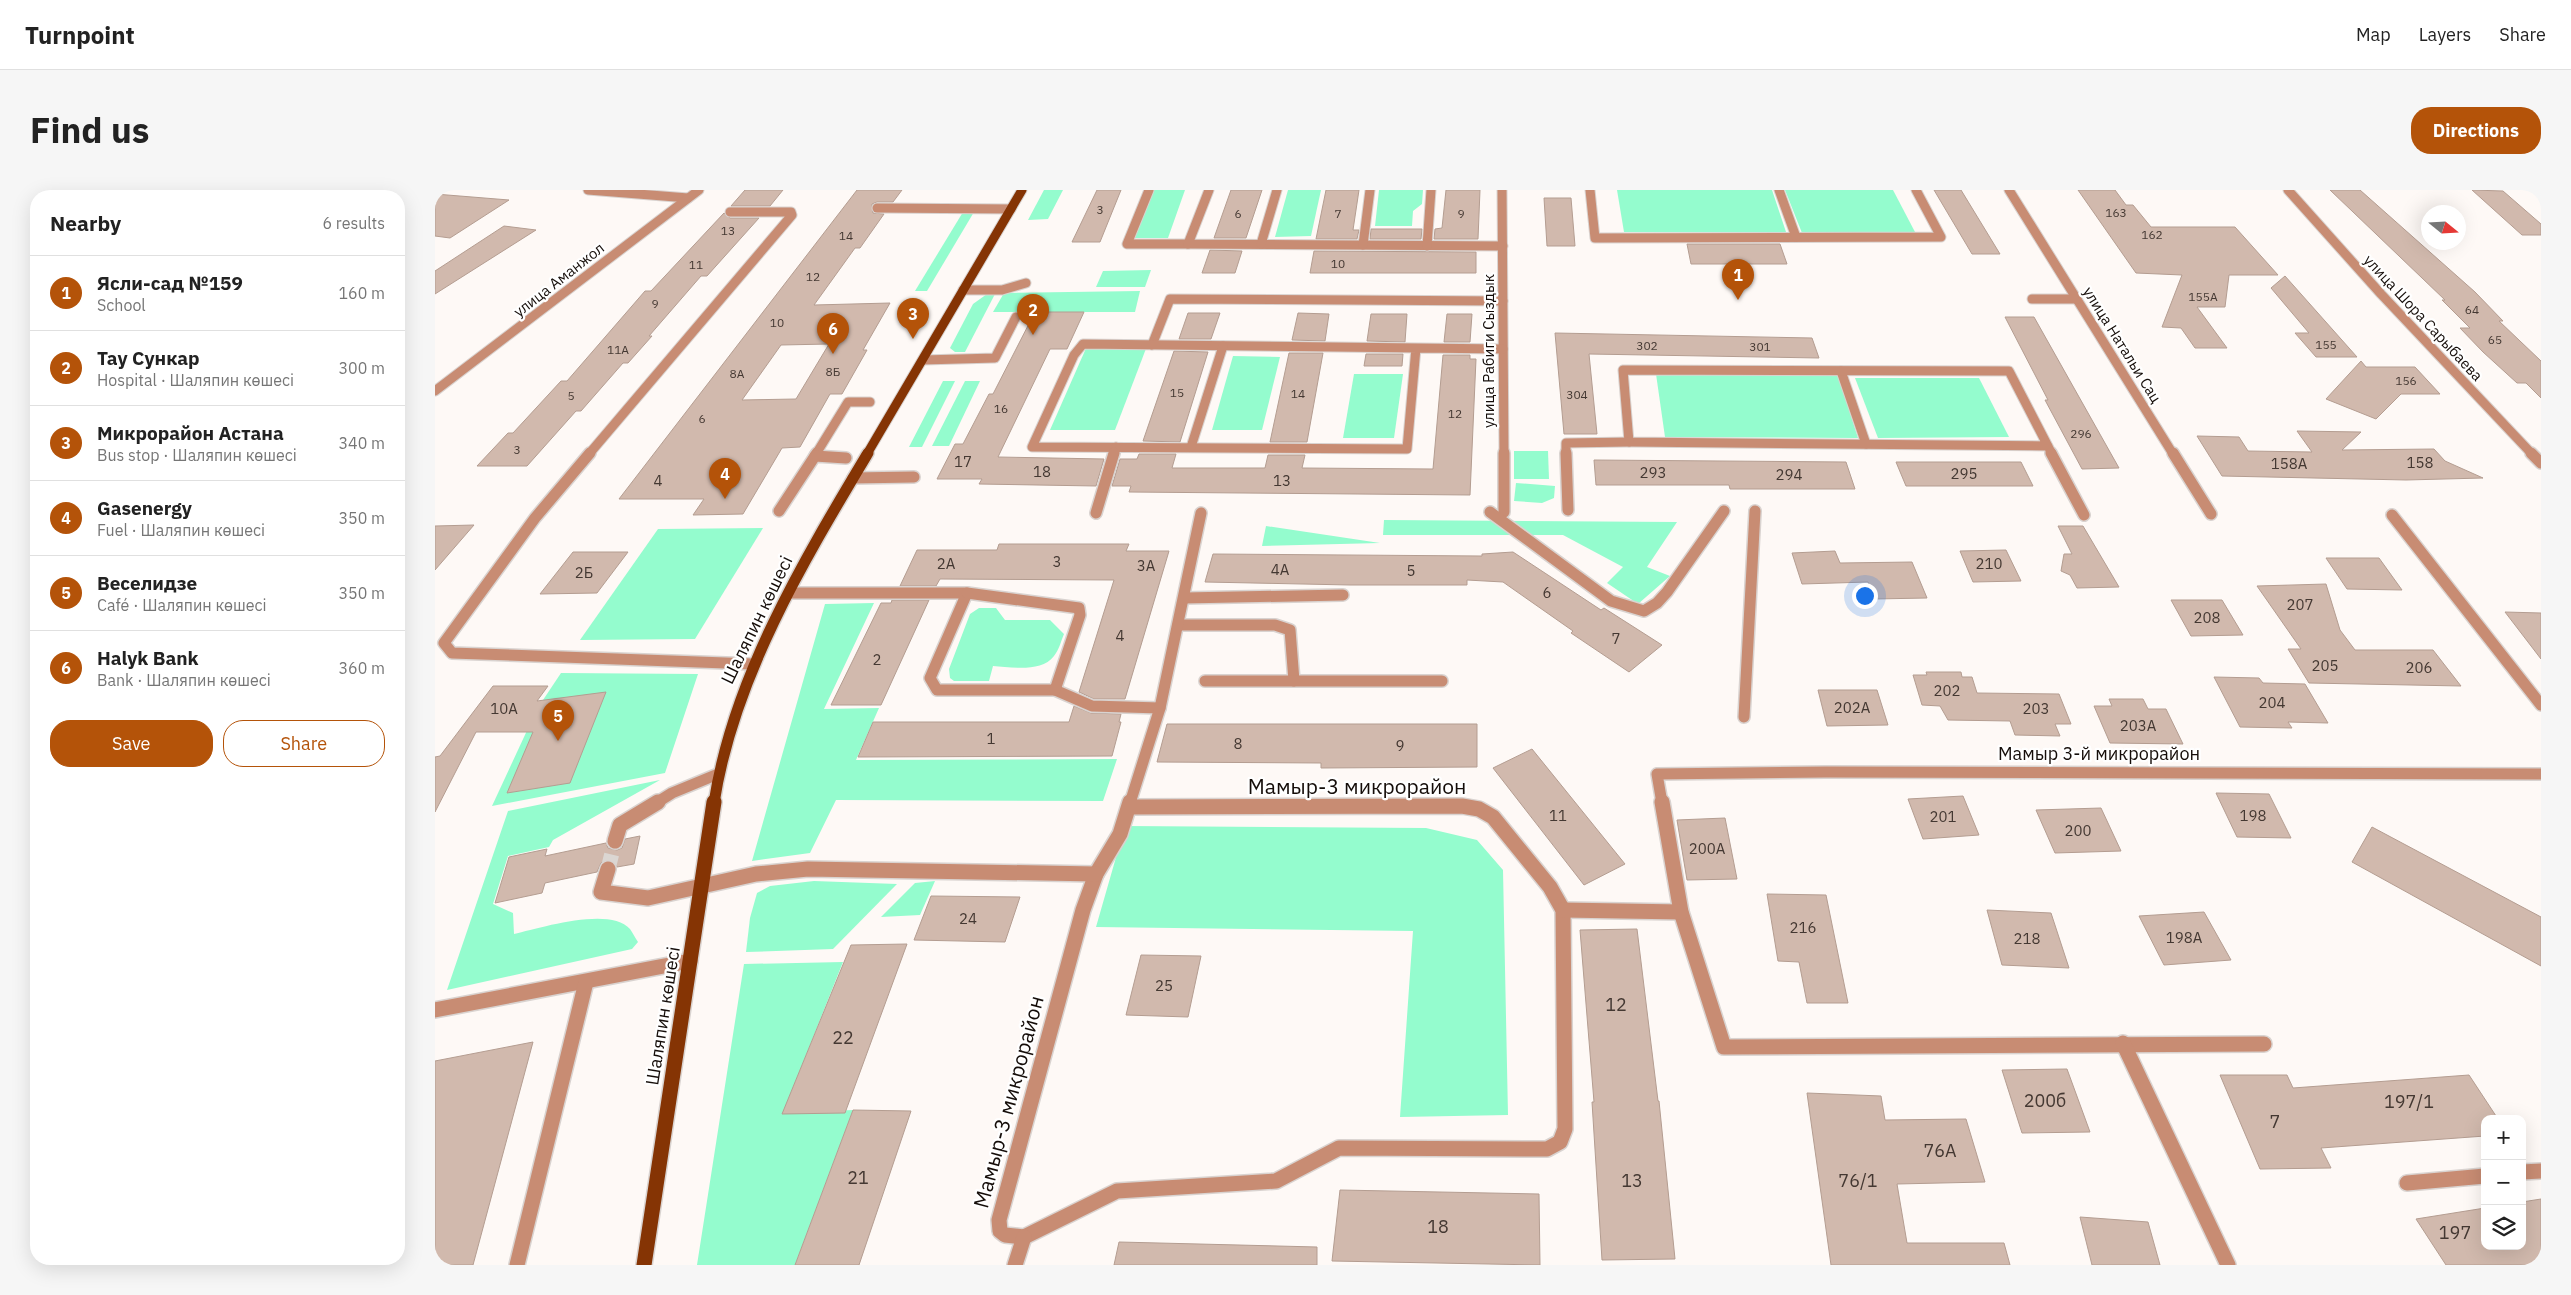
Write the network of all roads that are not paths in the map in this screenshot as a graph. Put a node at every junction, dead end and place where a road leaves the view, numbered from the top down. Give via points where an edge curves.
1 (588, 190) edge
2 (699, 190) edge
3 (1022, 190) edge
4 (1149, 190) edge
5 (1209, 190) edge
6 (1277, 190) edge
7 (1370, 190) edge
8 (1431, 190) edge
9 (1503, 190) edge
10 (1590, 190) edge
11 (1779, 190) edge
12 (1915, 190) edge
13 (2009, 190) edge
14 (2288, 190) edge
15 (688, 198) junction
16 (877, 208) dead end
17 (1011, 209) junction
18 (730, 212) dead end
19 (1797, 237) junction
20 (1188, 244) junction
21 (1261, 244) junction
22 (1363, 245) junction
23 (1427, 246) junction
24 (1503, 246) junction
25 (1026, 283) dead end
26 (963, 290) junction
27 (2031, 299) dead end
28 (2077, 299) junction
29 (1503, 301) junction
30 (1017, 317) dead end
31 (1152, 345) junction
32 (1223, 346) junction
33 (1416, 348) junction
34 (1503, 349) junction
35 (923, 360) junction
36 (1841, 371) junction
37 (435, 390) edge
38 (870, 402) dead end
39 (1629, 442) junction
40 (1865, 444) junction
41 (2048, 446) junction
42 (1116, 447) junction
43 (1191, 447) junction
44 (815, 456) junction
45 (846, 458) dead end
46 (2541, 463) edge
47 (914, 477) dead end
48 (853, 478) junction
49 (1568, 510) dead end
50 (779, 511) dead end
51 (1724, 511) dead end
52 (1755, 511) dead end
53 (1491, 512) dead end
54 (1504, 512) dead end
55 (1096, 513) dead end
56 (1201, 513) dead end
57 (2211, 514) dead end
58 (2084, 515) dead end
59 (2392, 515) dead end
60 (789, 593) junction
61 (967, 593) junction
62 (1343, 595) dead end
63 (1184, 598) junction
64 (1178, 625) junction
65 (753, 664) junction
66 (1205, 681) dead end
67 (1293, 681) junction
68 (1442, 681) dead end
69 (1055, 690) junction
70 (2541, 705) edge
71 (1160, 708) junction
72 (1744, 717) dead end
73 (718, 774) junction
74 (2541, 774) edge
75 (1129, 807) junction
76 (615, 841) tunnel mouth
77 (608, 869) tunnel mouth
78 (1096, 874) junction
79 (700, 887) junction
80 (1563, 910) junction
81 (1681, 912) junction
82 (690, 961) junction
83 (586, 982) junction
84 (435, 1010) edge
85 (2123, 1043) junction
86 (2264, 1044) dead end
87 (2541, 1171) edge
88 (2526, 1172) edge
89 (2481, 1176) edge
90 (2407, 1183) dead end
91 (1025, 1237) junction
92 (517, 1265) edge
93 (644, 1265) edge
94 (1015, 1265) edge
95 (2228, 1265) edge

1 - 15 street
2 - 15 street, улица Аманжол
3 - 17 main road, Шаляпин көшесі
4 - 20 street via 1127,244
5 - 20 street
6 - 21 street
7 - 22 street
8 - 23 street
9 - 24 street, улица Рабиги Сыздык
10 - 19 street via 1595,238
11 - 19 street
12 - 19 street via 1941,237
13 - 28 street, улица Натальи Сац
14 - 46 street, улица Шора Сарыбаева
15 - 37 street, улица Аманжол
16 - 17 street
17 - 26 main road, Шаляпин көшесі
18 - 65 street via 791,212 792,215 535,518 444,643 453,653
20 - 21 street
21 - 22 street
22 - 23 street
23 - 24 street
24 - 29 street, улица Рабиги Сыздык
25 - 26 street via 1002,290
26 - 35 main road, Шаляпин көшесі
27 - 28 street
28 - 57 street, улица Натальи Сац
29 - 31 street via 1170,299
29 - 34 street, улица Рабиги Сыздык
30 - 35 street via 995,358
31 - 32 street
31 - 42 street via 1083,344 1032,447
32 - 33 street
32 - 43 street
33 - 34 street
33 - 43 street via 1407,448
34 - 54 street, улица Рабиги Сыздык
35 - 48 main road, Шаляпин көшесі
36 - 39 street via 1623,370
36 - 40 street
36 - 41 street via 2009,371
38 - 44 street via 848,402
39 - 40 street
39 - 49 street via 1566,443
40 - 41 street
41 - 58 street
42 - 43 street
42 - 55 street
44 - 45 street
44 - 50 street
47 - 48 street
48 - 60 main road, Шаляпин көшесі
51 - 53 street via 1667,592 1644,611 1611,601
52 - 72 street
56 - 63 street, Мамыр-3 микрорайон
59 - 70 street
60 - 61 street
60 - 65 main road, Шаляпин көшесі
61 - 69 street via 1079,608 1080,615
61 - 69 street via 930,678 937,690
62 - 63 street
63 - 64 street, Мамыр-3 микрорайон
64 - 67 street via 1275,625 1290,630
64 - 71 street, Мамыр-3 микрорайон
65 - 73 main road, Шаляпин көшесі
66 - 67 street
67 - 68 street
69 - 71 street via 1092,706
71 - 75 street, Мамыр-3 микрорайон
73 - 76 street via 672,793 620,825
73 - 79 main road, Шаляпин көшесі
74 - 81 street, Мамыр 3-й микрорайон via 1657,774
75 - 78 street, Мамыр-3 микрорайон via 1120,834
75 - 80 street, Мамыр-3 микрорайон via 1462,806 1479,809 1493,817 1550,887
77 - 79 street via 601,892 649,898
78 - 79 street via 808,869 756,874
78 - 91 street, Мамыр-3 микрорайон via 1083,910 999,1220 1000,1231 1005,1235
79 - 82 main road, Шаляпин көшесі
80 - 81 street
80 - 91 street, Мамыр-3 микрорайон via 1565,1129 1560,1142 1547,1149 1339,1148 1291,1177 1276,1181 1117,1191
81 - 85 street via 1724,1047
82 - 83 street
82 - 93 main road, Шаляпин көшесі
83 - 84 street
83 - 92 street
85 - 86 street
85 - 95 street
87 - 88 street
89 - 90 street
91 - 94 street

